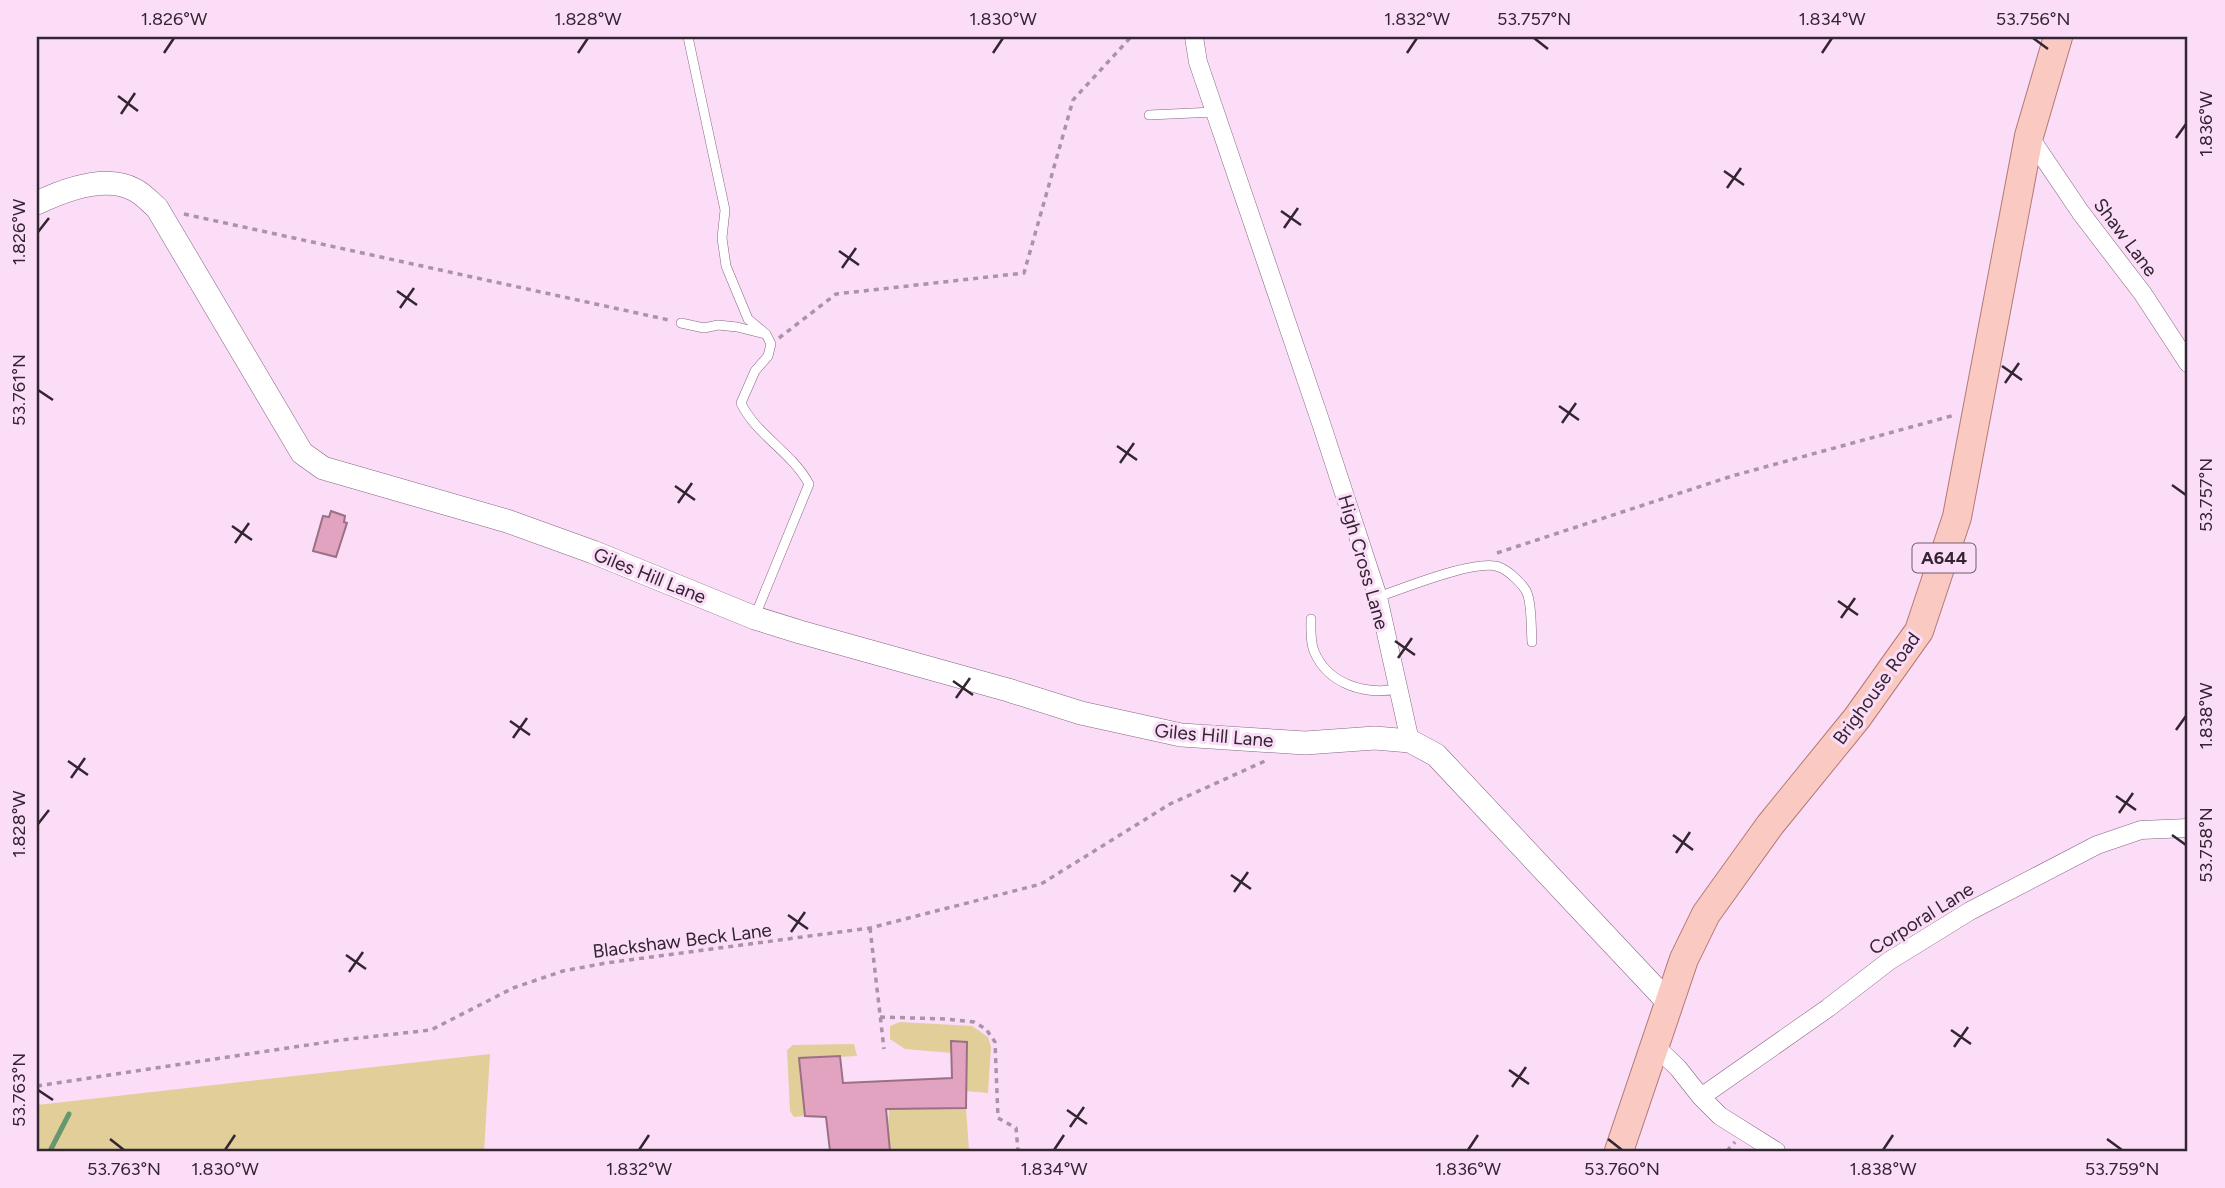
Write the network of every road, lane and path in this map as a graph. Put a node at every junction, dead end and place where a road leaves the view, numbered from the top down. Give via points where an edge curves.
1 (688, 37) edge
2 (1131, 37) edge
3 (1194, 37) edge
4 (2058, 37) edge
5 (1215, 113) junction
6 (1149, 116) dead end
7 (2029, 136) junction
8 (37, 203) edge
9 (157, 208) junction
10 (681, 323) joint
11 (766, 334) junction
12 (771, 344) junction
13 (2188, 363) edge
14 (1978, 409) junction
15 (1492, 555) dead end
16 (1378, 597) junction
17 (755, 618) junction
18 (1311, 619) dead end
19 (1532, 642) dead end
20 (1397, 689) junction
21 (1410, 741) junction
22 (1268, 760) dead end
23 (2188, 828) edge
24 (870, 928) junction
25 (1668, 1002) junction
26 (880, 1017) junction
27 (1654, 1045) junction
28 (884, 1049) dead end
29 (37, 1086) edge
30 (1701, 1097) junction
31 (1018, 1151) edge
32 (1619, 1151) edge
33 (1776, 1151) edge

1 - 11 lane via 725,210 726,266 748,319
2 - 12 path via 1073,100 1024,273 836,294
3 - 5 street, High Cross Lane
4 - 7 main road, A644
5 - 6 lane
5 - 16 street, High Cross Lane
7 - 13 street, Shaw Lane
7 - 14 main road, Brighouse Road / A644
8 - 9 street, Giles Hill Lane via 80,187 108,183 134,189
9 - 10 path
9 - 17 street, Giles Hill Lane via 302,453 324,468 507,521 606,556
10 - 11 lane
11 - 12 lane
12 - 17 lane via 741,403 747,416 801,469 809,484
14 - 15 path via 1732,476
14 - 25 main road, Brighouse Road / A644 via 1957,517 1920,631 1706,914
16 - 19 lane via 1456,571 1499,566 1527,593
16 - 20 street, High Cross Lane
17 - 21 street, Giles Hill Lane via 1155,731 1305,743 1375,738
18 - 20 lane via 1315,654 1335,676 1368,692
20 - 21 street, High Cross Lane
21 - 25 street via 1436,755
22 - 24 path, Blackshaw Beck Lane via 1170,803 1041,884
23 - 30 street, Corporal Lane via 2141,830 2096,845 1970,911 1889,961
24 - 26 path
24 - 29 path, Blackshaw Beck Lane via 563,971 513,988 430,1030
25 - 27 main road, Brighouse Road / A644
26 - 28 path
26 - 31 path via 974,1022 986,1029 995,1042 998,1118 1016,1128
27 - 30 street
27 - 32 main road, Brighouse Road / A644
30 - 33 street via 1720,1116

